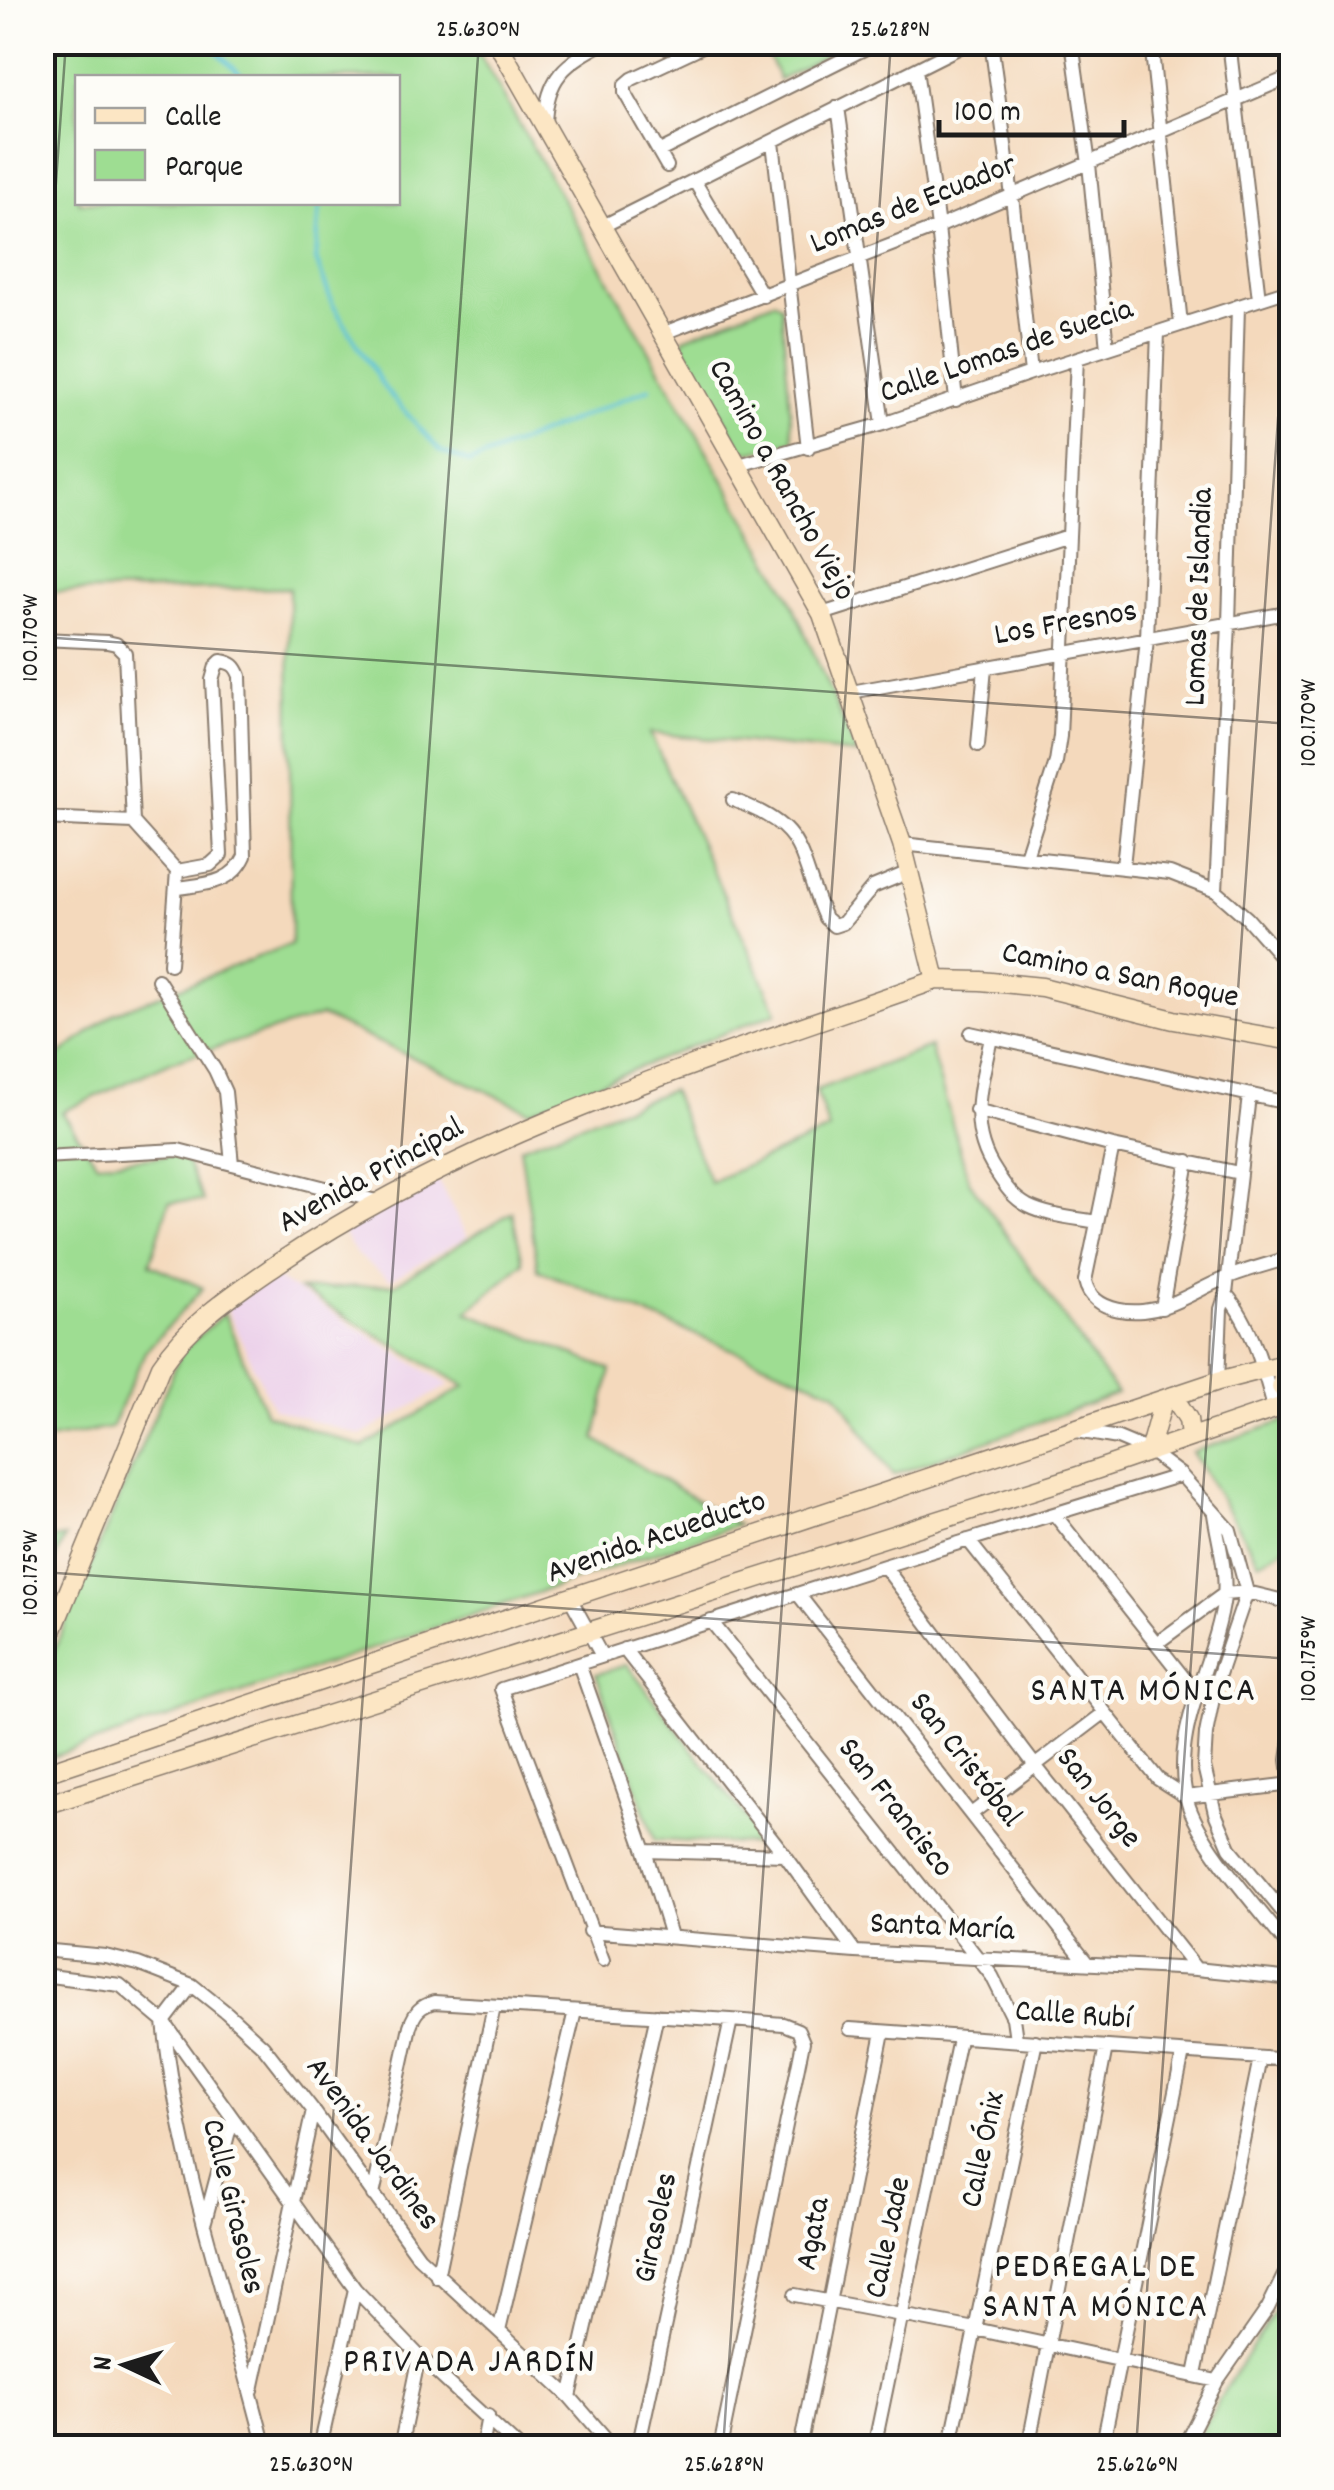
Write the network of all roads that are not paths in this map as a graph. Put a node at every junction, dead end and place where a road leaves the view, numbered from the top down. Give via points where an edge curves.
1 (497, 42) edge
2 (529, 42) edge
3 (554, 42) edge
4 (710, 42) edge
5 (878, 42) edge
6 (970, 42) edge
7 (991, 42) edge
8 (1072, 42) edge
9 (1150, 42) edge
10 (1229, 42) edge
11 (602, 43) edge
12 (916, 69) junction
13 (1292, 76) edge
14 (1237, 98) junction
15 (838, 107) junction
16 (545, 128) junction
17 (1162, 130) junction
18 (773, 142) junction
19 (660, 151) junction
20 (1089, 164) junction
21 (667, 166) dead end
22 (695, 182) junction
23 (1012, 196) junction
24 (602, 226) junction
25 (938, 228) junction
26 (860, 258) junction
27 (790, 285) junction
28 (1292, 289) edge
29 (763, 296) junction
30 (1259, 299) junction
31 (1238, 306) junction
32 (1181, 324) junction
33 (1158, 332) junction
34 (664, 333) junction
35 (1107, 348) junction
36 (1076, 358) junction
37 (1031, 372) junction
38 (956, 400) junction
39 (883, 424) junction
40 (808, 448) junction
41 (739, 465) junction
42 (1068, 536) junction
43 (1292, 612) edge
44 (822, 614) junction
45 (1229, 624) junction
46 (1147, 638) junction
47 (42, 640) edge
48 (1065, 654) junction
49 (985, 668) junction
50 (850, 692) junction
51 (42, 705) edge
52 (978, 746) dead end
53 (734, 800) dead end
54 (44, 818) edge
55 (133, 822) junction
56 (902, 844) junction
57 (1026, 856) junction
58 (210, 866) junction
59 (1123, 866) junction
60 (177, 871) junction
61 (909, 872) junction
62 (221, 880) junction
63 (178, 888) junction
64 (1216, 891) junction
65 (170, 964) dead end
66 (1292, 969) edge
67 (158, 980) dead end
68 (936, 980) junction
69 (971, 1033) dead end
70 (991, 1038) junction
71 (1292, 1041) edge
72 (1249, 1096) junction
73 (1292, 1104) edge
74 (976, 1110) junction
75 (1114, 1146) junction
76 (42, 1156) edge
77 (1188, 1161) junction
78 (232, 1164) junction
79 (1239, 1173) junction
80 (380, 1202) junction
81 (1096, 1222) junction
82 (1292, 1257) edge
83 (1226, 1278) junction
84 (1226, 1294) junction
85 (1162, 1308) junction
86 (1292, 1362) edge
87 (1264, 1368) junction
88 (1292, 1370) edge
89 (1218, 1381) junction
90 (1168, 1399) junction
91 (1286, 1403) edge
92 (1074, 1431) junction
93 (1190, 1436) junction
94 (1149, 1451) junction
95 (1181, 1476) junction
96 (1213, 1511) junction
97 (1055, 1515) junction
98 (968, 1540) junction
99 (884, 1566) junction
100 (1247, 1592) junction
101 (798, 1594) junction
102 (1224, 1594) junction
103 (571, 1600) junction
104 (1292, 1603) edge
105 (711, 1621) junction
106 (590, 1634) junction
107 (1157, 1643) junction
108 (624, 1649) junction
109 (42, 1656) edge
110 (602, 1656) junction
111 (578, 1664) junction
112 (1195, 1692) junction
113 (1104, 1712) junction
114 (1292, 1733) edge
115 (1034, 1764) junction
116 (42, 1774) edge
117 (1291, 1786) edge
118 (1209, 1796) junction
119 (1186, 1798) junction
120 (42, 1806) edge
121 (971, 1814) junction
122 (645, 1851) junction
123 (785, 1855) junction
124 (1292, 1923) edge
125 (590, 1931) junction
126 (671, 1936) junction
127 (42, 1950) edge
128 (1292, 1951) edge
129 (855, 1952) junction
130 (975, 1958) junction
131 (603, 1960) dead end
132 (1087, 1963) junction
133 (1196, 1969) junction
134 (42, 1975) edge
135 (1292, 1979) edge
136 (192, 1985) junction
137 (494, 2006) junction
138 (575, 2010) junction
139 (656, 2015) junction
140 (731, 2020) junction
141 (164, 2022) junction
142 (850, 2030) dead end
143 (883, 2032) junction
144 (959, 2039) junction
145 (1016, 2039) junction
146 (1036, 2041) junction
147 (1106, 2047) junction
148 (1183, 2053) junction
149 (1260, 2058) junction
150 (1292, 2060) edge
151 (313, 2110) junction
152 (232, 2120) junction
153 (374, 2195) junction
154 (293, 2206) junction
155 (204, 2223) junction
156 (1292, 2259) edge
157 (437, 2277) junction
158 (355, 2289) junction
159 (795, 2296) dead end
160 (830, 2301) junction
161 (902, 2316) junction
162 (975, 2328) junction
163 (499, 2331) junction
164 (1050, 2344) junction
165 (419, 2356) junction
166 (1121, 2358) junction
167 (1195, 2375) junction
168 (1217, 2380) junction
169 (251, 2392) junction
170 (570, 2397) junction
171 (488, 2416) junction
172 (265, 2448) edge
173 (320, 2448) edge
174 (400, 2448) edge
175 (482, 2448) edge
176 (520, 2448) edge
177 (614, 2448) edge
178 (638, 2448) edge
179 (720, 2448) edge
180 (800, 2448) edge
181 (874, 2448) edge
182 (950, 2448) edge
183 (1028, 2448) edge
184 (1102, 2448) edge
185 (1183, 2448) edge

1 - 16 street, Camino a Rancho Viejo
2 - 3 street
4 - 19 street via 632,79 624,90
5 - 19 street
6 - 12 street
7 - 23 street
8 - 20 street
9 - 17 street
10 - 14 street
11 - 16 street via 576,57 554,81
12 - 15 street
12 - 25 street
13 - 14 street, Lomas de Ecuador
14 - 17 street, Lomas de Ecuador
14 - 30 street
15 - 18 street
15 - 26 street
16 - 24 street, Camino a Rancho Viejo
17 - 20 street, Lomas de Ecuador
17 - 32 street
18 - 22 street
18 - 27 street
19 - 21 street
20 - 23 street, Lomas de Ecuador
20 - 35 street
22 - 24 street
22 - 29 street
23 - 25 street, Lomas de Ecuador
23 - 37 street
24 - 34 street, Camino a Rancho Viejo
25 - 26 street, Lomas de Ecuador
25 - 38 street
26 - 27 street, Lomas de Ecuador
26 - 39 street
27 - 29 street, Lomas de Ecuador
27 - 40 street
28 - 30 street, Calle Lomas de Suecia
29 - 34 street, Lomas de Ecuador
30 - 31 street, Calle Lomas de Suecia
31 - 32 street, Calle Lomas de Suecia
31 - 45 street, Lomas de Islandia
32 - 33 street, Calle Lomas de Suecia
33 - 35 street, Calle Lomas de Suecia
33 - 46 street
34 - 41 street, Camino a Rancho Viejo
35 - 36 street, Calle Lomas de Suecia
36 - 37 street, Calle Lomas de Suecia
36 - 42 street
37 - 38 street, Calle Lomas de Suecia
38 - 39 street, Calle Lomas de Suecia
39 - 40 street, Calle Lomas de Suecia
40 - 41 street, Calle Lomas de Suecia
41 - 44 street, Camino a Rancho Viejo
42 - 44 street
42 - 48 street
43 - 45 street, Los Fresnos
44 - 50 street, Camino a Rancho Viejo
45 - 46 street, Los Fresnos
45 - 64 street, Lomas de Islandia
46 - 48 street, Los Fresnos
46 - 59 street
47 - 55 street via 122,648
48 - 49 street, Los Fresnos
48 - 57 street via 1056,762
49 - 50 street, Los Fresnos
49 - 52 street
50 - 56 street, Camino a Rancho Viejo
51 - 54 street
53 - 61 street via 790,831 834,926 873,886
54 - 55 street
55 - 60 street
56 - 57 street
56 - 61 street, Camino a Rancho Viejo
57 - 59 street
58 - 60 street
58 - 62 street
58 - 62 street via 223,843 212,680 222,661 236,666 240,676 246,848 241,865
59 - 64 street via 1170,873
60 - 63 street
61 - 68 street, Camino a Rancho Viejo
62 - 63 street
63 - 65 street
64 - 66 street
67 - 78 street via 225,1092
68 - 71 street, Camino a San Roque via 1042,988
68 - 80 street, Avenida Principal via 536,1124
69 - 70 street
70 - 72 street
70 - 74 street
72 - 73 street
72 - 79 street
74 - 75 street
74 - 81 street via 980,1140 1010,1193 1028,1206
75 - 77 street
75 - 81 street
76 - 78 street via 178,1150
77 - 79 street
77 - 85 street
78 - 80 street
79 - 83 street
80 - 109 street, Avenida Principal via 228,1298 177,1342
81 - 85 street via 1088,1294 1123,1310
82 - 83 street
83 - 84 street
83 - 85 street
84 - 87 street
84 - 89 street
86 - 87 street, Avenida Acueducto
87 - 89 street, Avenida Acueducto
87 - 91 street
88 - 91 street via 1281,1387
89 - 90 street, Avenida Acueducto
90 - 92 street, Avenida Acueducto
90 - 93 street via 1188,1420
90 - 94 street
91 - 93 street, Avenida Acueducto
92 - 94 street
92 - 103 street, Avenida Acueducto
93 - 94 street, Avenida Acueducto
94 - 95 street
94 - 106 street, Avenida Acueducto
95 - 96 street
95 - 97 street
96 - 100 street via 1237,1546
96 - 102 street
97 - 98 street
97 - 107 street
98 - 99 street
98 - 113 street
99 - 101 street
99 - 115 street, San Jorge
100 - 102 street
100 - 104 street
100 - 118 street via 1208,1719
101 - 105 street
101 - 121 street, San Cristóbal
102 - 107 street
102 - 112 street
103 - 106 street
103 - 116 street, Avenida Acueducto
105 - 108 street
105 - 130 street, San Francisco
106 - 110 street
106 - 120 street, Avenida Acueducto
107 - 112 street
108 - 110 street
108 - 123 street
110 - 111 street
111 - 122 street
111 - 125 street via 501,1689
112 - 119 street
113 - 115 street
113 - 119 street via 1158,1779
114 - 117 street
115 - 121 street
115 - 133 street, San Jorge
117 - 118 street
118 - 119 street
118 - 124 street via 1230,1848
119 - 128 street via 1215,1850
121 - 132 street, San Cristóbal
122 - 123 street
122 - 126 street
123 - 129 street
125 - 126 street, Santa María
125 - 131 street
126 - 129 street, Santa María
127 - 136 street, Avenida Jardines via 104,1956
129 - 130 street, Santa María
130 - 132 street, Santa María
130 - 145 street, San Francisco via 1004,1997
132 - 133 street, Santa María
133 - 135 street, Santa María
134 - 141 street via 120,1986
136 - 141 street
136 - 151 street, Avenida Jardines via 264,2046
137 - 138 street
137 - 153 street via 434,2002 414,2016
137 - 157 street
138 - 139 street
138 - 163 street
139 - 140 street
139 - 170 street
140 - 178 street, Girasoles
140 - 179 street via 783,2024 798,2030 803,2042
141 - 152 street
141 - 155 street, Calle Girasoles
142 - 143 street, Calle Rubí
143 - 144 street, Calle Rubí
143 - 160 street, Agata
144 - 145 street, Calle Rubí
144 - 161 street, Calle Jade
145 - 146 street, Calle Rubí
146 - 147 street, Calle Rubí
146 - 162 street, Calle Ónix
147 - 148 street, Calle Rubí
147 - 164 street
148 - 149 street, Calle Rubí
148 - 166 street
149 - 150 street, Calle Rubí
149 - 167 street
151 - 153 street, Avenida Jardines
151 - 154 street
152 - 154 street
152 - 155 street
153 - 157 street, Avenida Jardines
154 - 158 street
154 - 169 street
155 - 169 street, Calle Girasoles
156 - 168 street via 1268,2308
157 - 163 street, Avenida Jardines
158 - 165 street
158 - 173 street
159 - 160 street
160 - 161 street
160 - 180 street, Agata
161 - 162 street
161 - 181 street, Calle Jade
162 - 164 street
162 - 182 street, Calle Ónix
163 - 170 street, Avenida Jardines
164 - 166 street
164 - 183 street
165 - 171 street
165 - 174 street
166 - 167 street
166 - 184 street
167 - 168 street
168 - 185 street
169 - 172 street, Calle Girasoles
170 - 177 street, Avenida Jardines
171 - 175 street
171 - 176 street

